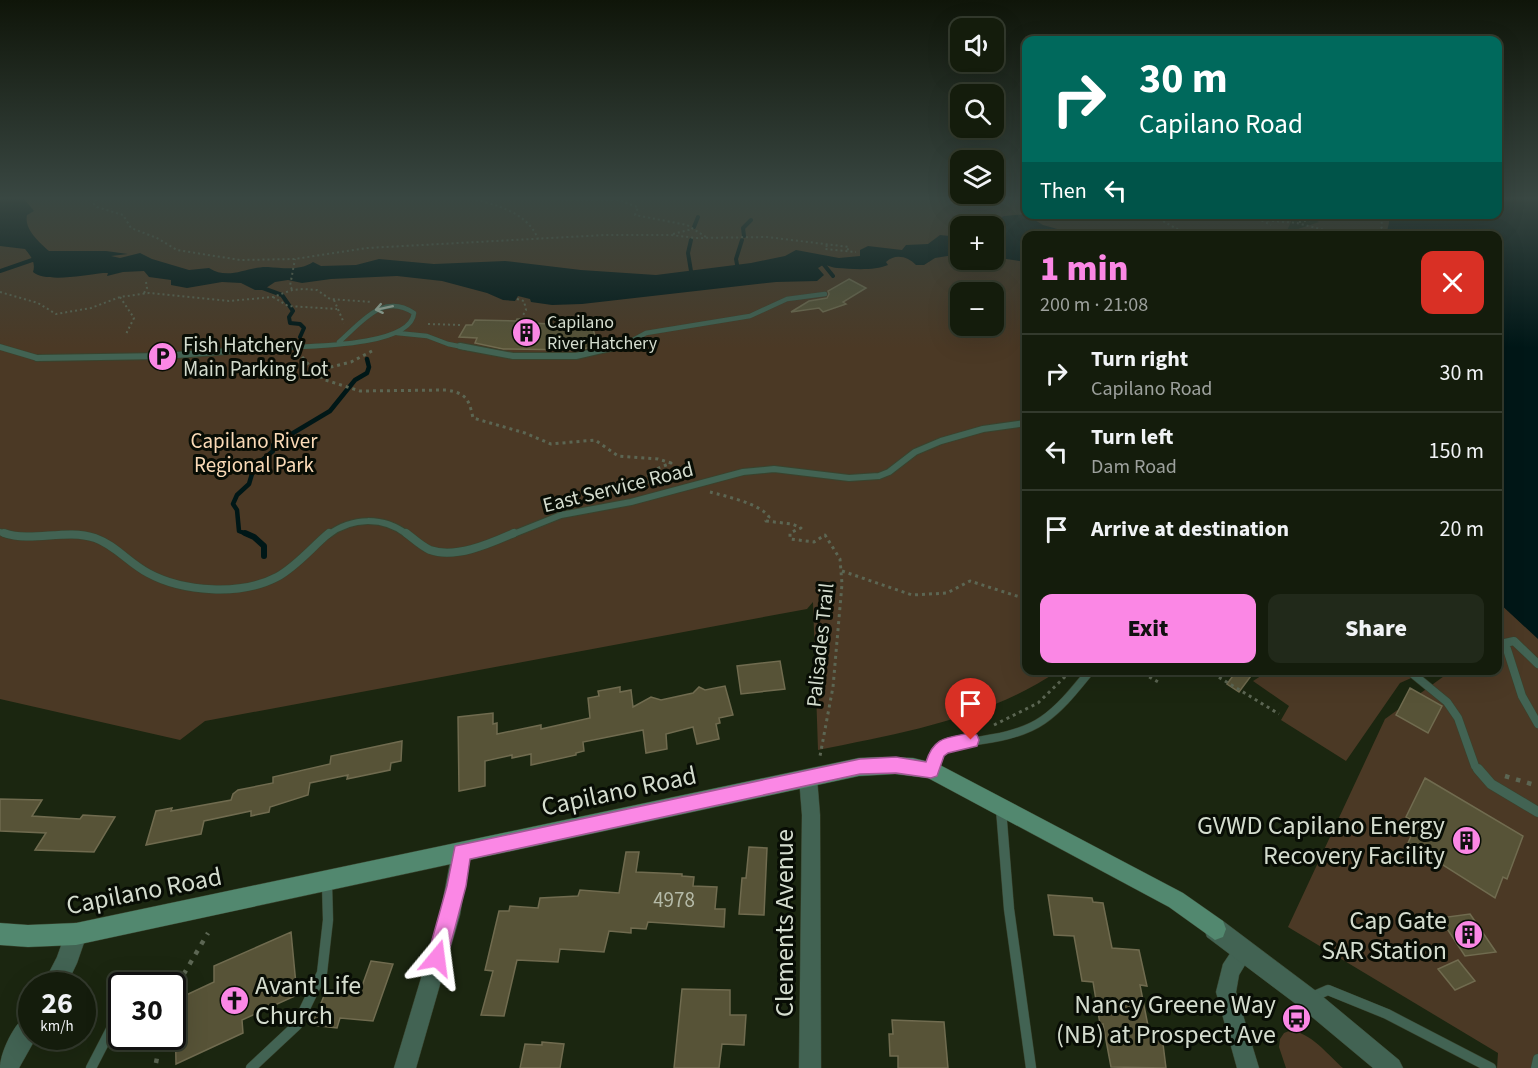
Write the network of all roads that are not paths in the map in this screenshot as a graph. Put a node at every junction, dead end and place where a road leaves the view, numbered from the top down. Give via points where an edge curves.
1 (825, 294) dead end
2 (397, 333) junction
3 (339, 342) junction
4 (0, 347) edge
5 (37, 358) joint
6 (1022, 424) edge
7 (0, 532) edge
8 (1538, 664) edge
9 (1087, 675) edge
10 (1414, 675) edge
11 (1538, 724) edge
12 (931, 770) junction
13 (808, 778) junction
14 (1001, 808) junction
15 (1538, 812) edge
16 (461, 852) junction
17 (327, 881) junction
18 (1215, 928) joint
19 (0, 934) edge
20 (76, 934) junction
21 (1244, 950) junction
22 (61, 972) edge
23 (1308, 999) junction
24 (108, 1035) edge
25 (18, 1047) edge
26 (1538, 1059) edge
27 (6, 1068) edge
28 (91, 1068) edge
29 (251, 1068) edge
30 (405, 1068) edge
31 (810, 1068) edge
32 (1031, 1068) edge
33 (1248, 1068) edge
34 (1391, 1068) edge
35 (1491, 1068) edge
36 (1536, 1068) edge

1 - 2 lane via 787,299 750,316 646,333 624,345 576,356 513,356
2 - 3 lane via 376,340
2 -> 3 lane via 411,324 414,313 405,307 380,307
3 - 5 lane via 163,356
4 - 5 street
6 - 7 lane, East Service Road via 987,428 936,443 910,454 879,476 758,470 564,514 490,544 447,552 424,547 396,526 377,522 348,524 273,579 228,588 184,586 160,579 92,536 58,532 16,537
8 - 11 lane via 1514,642 1505,643 1515,678
9 - 12 lane via 1041,722 944,746 937,752
10 - 15 lane via 1447,702 1458,718 1475,766 1491,784
12 - 13 main road, Capilano Road via 883,764
12 - 14 main road, Capilano Road
13 - 16 main road, Capilano Road
13 - 31 street, Clements Avenue
14 - 18 main road, Capilano Road via 1176,900
14 - 32 lane via 1009,909
16 - 17 main road, Capilano Road
16 - 30 street via 450,915
17 - 20 main road, Capilano Road
17 - 29 lane via 328,920 322,974 297,1025
18 - 21 street
19 - 20 main road, Capilano Road
20 - 22 street
21 - 23 street
21 - 33 street via 1230,971 1226,992
23 - 34 street
23 - 35 lane via 1328,990 1387,1014
24 - 28 lane
25 - 27 street
26 - 36 lane

